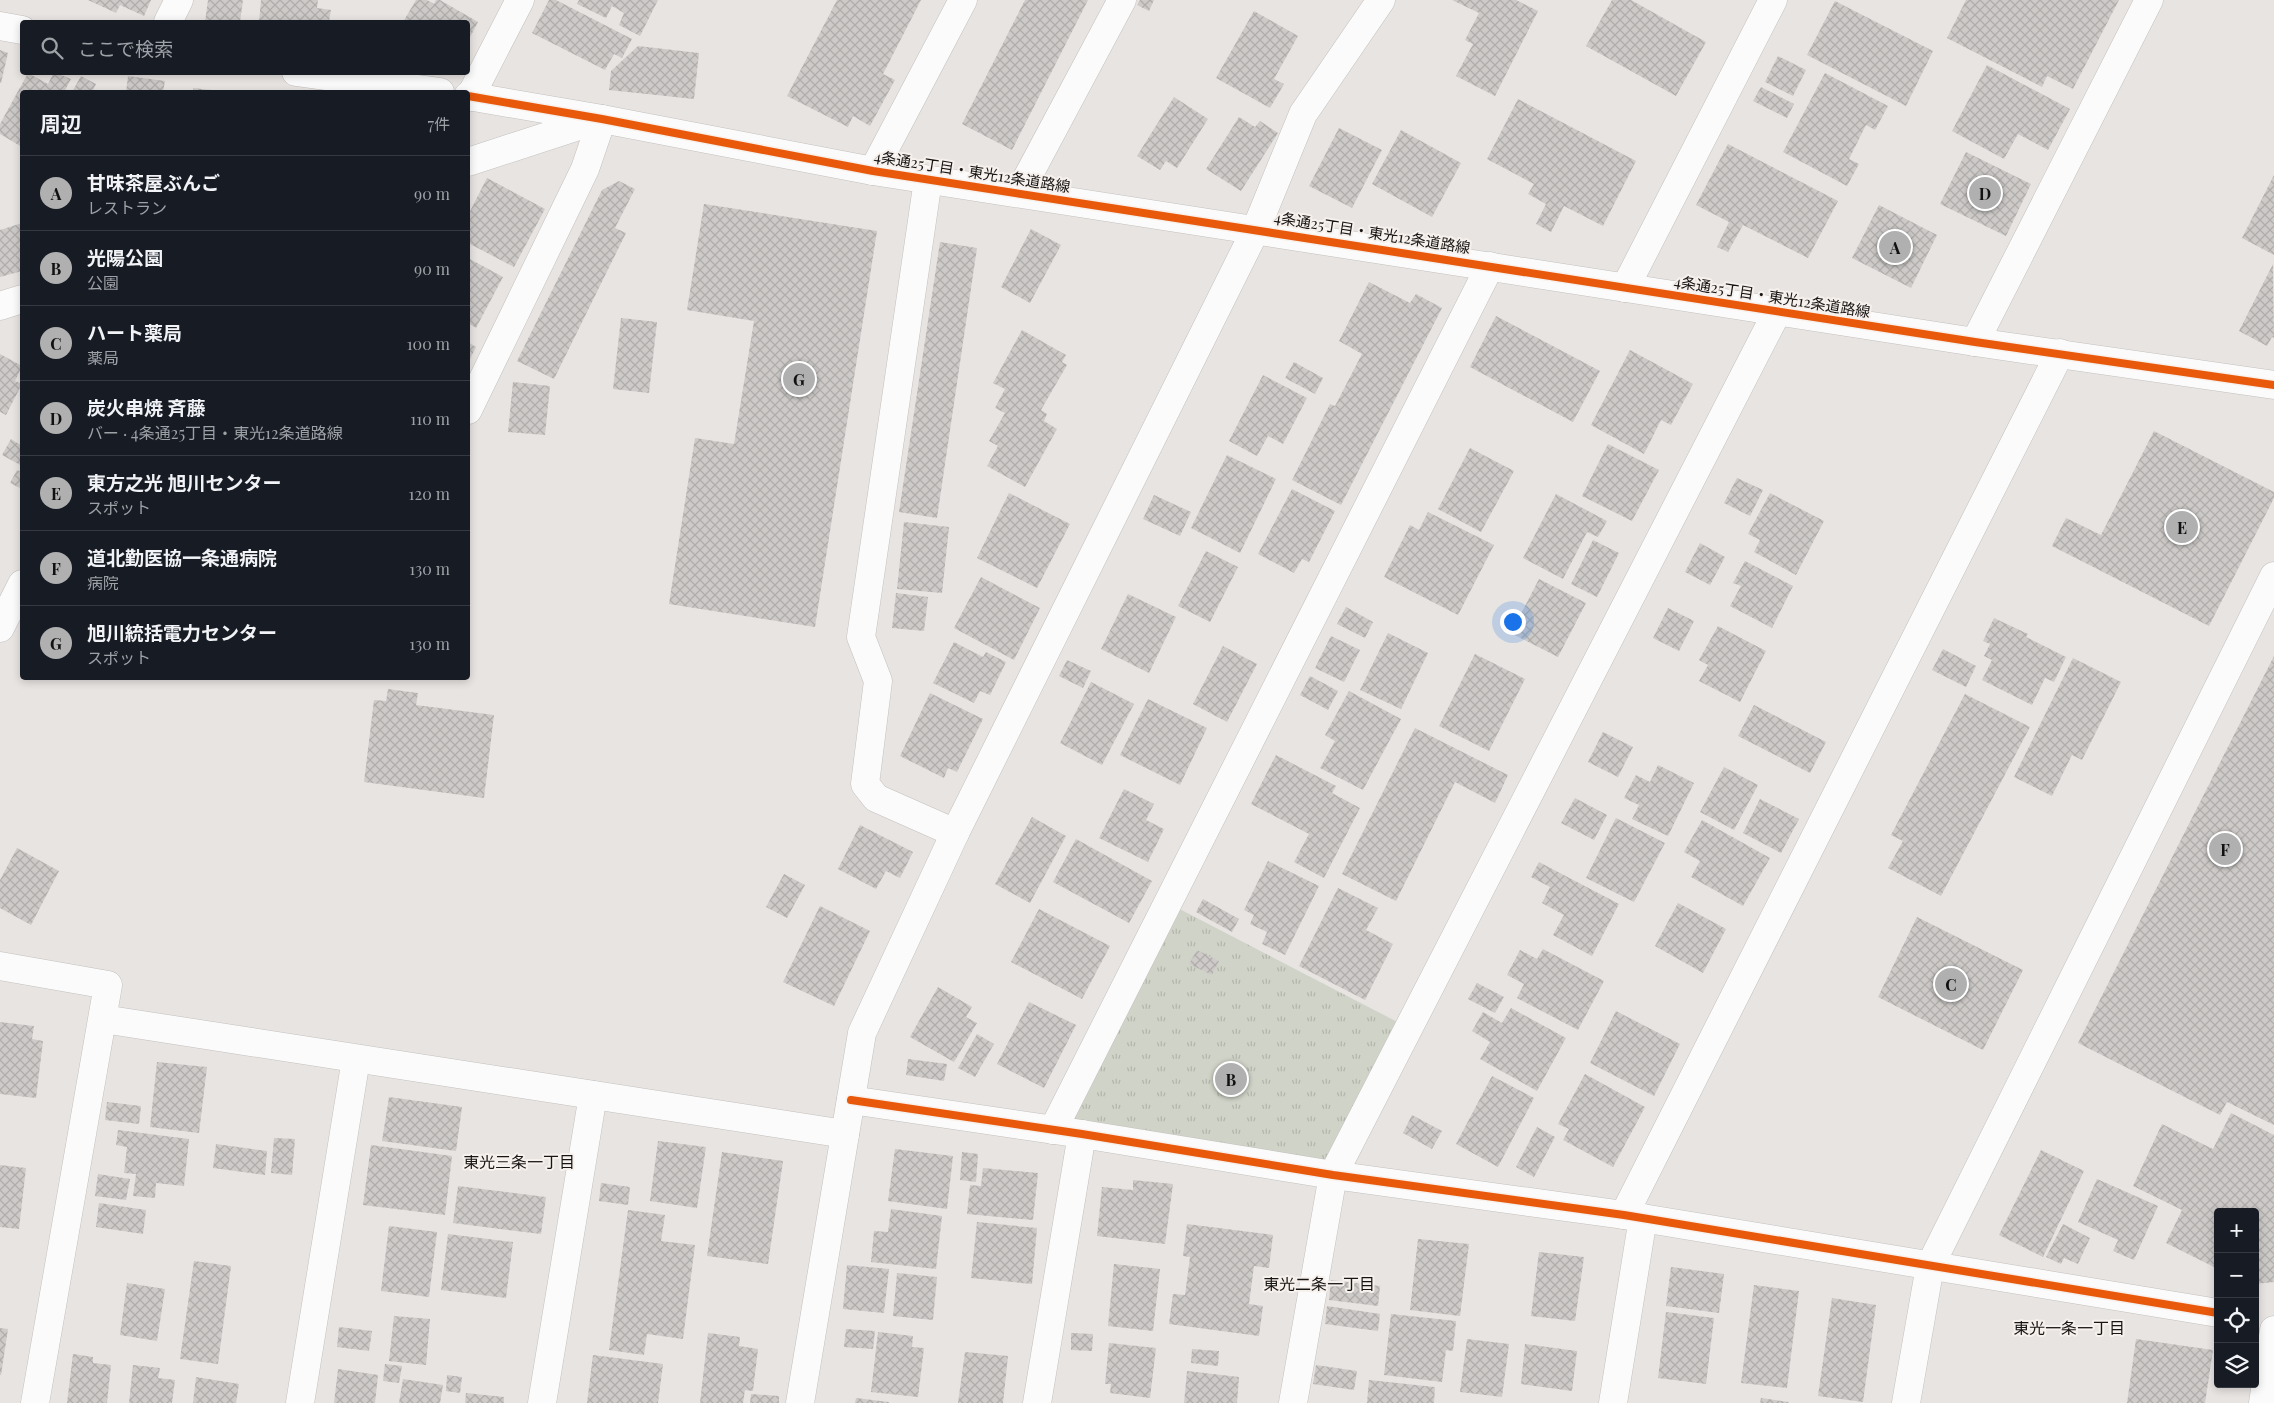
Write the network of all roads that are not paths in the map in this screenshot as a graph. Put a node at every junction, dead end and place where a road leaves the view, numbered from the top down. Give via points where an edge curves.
1 (179, 0) edge
2 (520, 0) edge
3 (963, 0) edge
4 (1122, 0) edge
5 (1381, 0) edge
6 (1773, 0) edge
7 (2149, 0) edge
8 (169, 20) edge
9 (0, 26) edge
10 (20, 30) edge
11 (318, 75) edge
12 (426, 90) edge
13 (470, 95) edge
14 (470, 97) edge
15 (602, 119) junction
16 (470, 161) edge
17 (873, 171) junction
18 (928, 180) junction
19 (1020, 193) junction
20 (1256, 229) junction
21 (1490, 266) junction
22 (1625, 288) junction
23 (20, 300) edge
24 (0, 306) edge
25 (1777, 312) junction
26 (1975, 342) junction
27 (2060, 353) junction
28 (2274, 385) edge
29 (470, 406) edge
30 (2274, 576) edge
31 (20, 588) edge
32 (0, 628) edge
33 (955, 833) junction
34 (0, 966) edge
35 (103, 1019) junction
36 (356, 1059) junction
37 (593, 1096) junction
38 (851, 1100) junction
39 (1053, 1130) junction
40 (845, 1134) junction
41 (1082, 1134) junction
42 (1334, 1175) junction
43 (1633, 1217) junction
44 (1930, 1266) junction
45 (2214, 1312) edge
46 (2259, 1320) edge
47 (2274, 1322) edge
48 (2274, 1330) edge
49 (35, 1403) edge
50 (300, 1403) edge
51 (542, 1403) edge
52 (800, 1403) edge
53 (1037, 1403) edge
54 (1293, 1403) edge
55 (1613, 1403) edge
56 (1906, 1403) edge
57 (2263, 1403) edge

1 - 8 street
2 - 13 street
3 - 17 street
4 - 19 street
5 - 20 street via 1303,114
6 - 22 street
7 - 26 street
9 - 10 street
11 - 12 street
14 - 15 street, 4条通25丁目・東光12条道路線
15 - 16 street
15 - 17 street, 4条通25丁目・東光12条道路線
15 - 29 street via 585,169
17 - 18 street, 4条通25丁目・東光12条道路線
18 - 19 street, 4条通25丁目・東光12条道路線
18 - 33 street via 861,637 878,681 865,784 876,798
19 - 20 street, 4条通25丁目・東光12条道路線
20 - 21 street, 4条通25丁目・東光12条道路線
20 - 33 street
21 - 22 street, 4条通25丁目・東光12条道路線
21 - 39 street
22 - 25 street, 4条通25丁目・東光12条道路線
23 - 24 street
25 - 26 street, 4条通25丁目・東光12条道路線
25 - 42 street
26 - 27 street, 4条通25丁目・東光12条道路線
27 - 28 street, 4条通25丁目・東光12条道路線
27 - 43 street
30 - 44 street
31 - 32 street
33 - 38 street via 862,1033
34 - 35 street via 108,985
35 - 36 street
35 - 49 street
36 - 37 street
36 - 50 street
37 - 40 street
37 - 51 street
38 - 39 street
38 - 40 street
39 - 41 street
40 - 52 street
41 - 42 street
41 - 53 street
42 - 43 street
42 - 54 street
43 - 44 street
43 - 55 street
44 - 45 street
44 - 56 street
46 - 47 street
48 - 57 street

